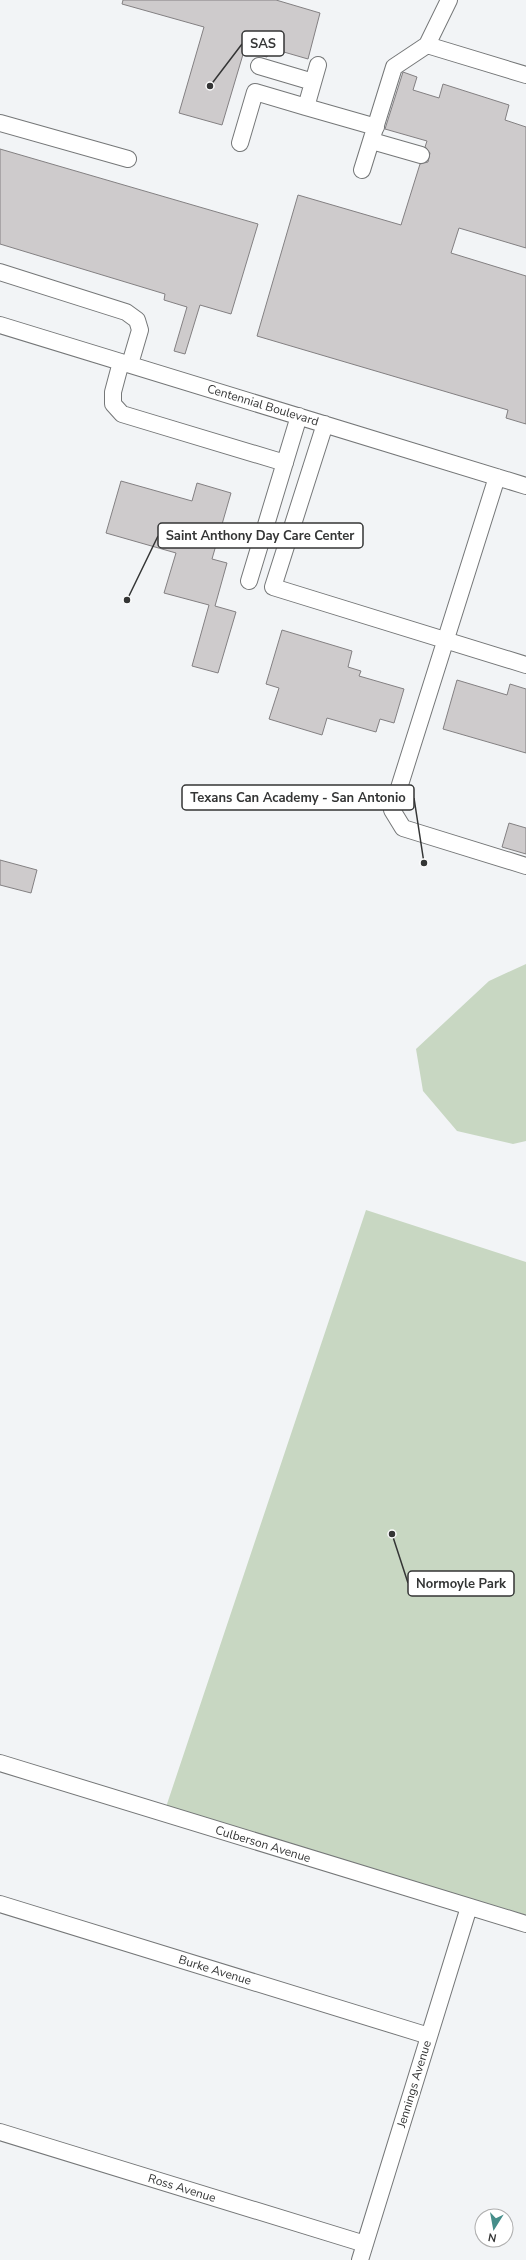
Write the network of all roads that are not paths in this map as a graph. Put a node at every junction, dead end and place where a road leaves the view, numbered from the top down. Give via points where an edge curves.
1 (449, 0) edge
2 (427, 45) junction
3 (318, 65) dead end
4 (259, 66) dead end
5 (526, 75) edge
6 (314, 82) junction
7 (306, 107) junction
8 (0, 123) edge
9 (374, 134) junction
10 (240, 143) dead end
11 (421, 155) dead end
12 (128, 159) dead end
13 (362, 170) dead end
14 (0, 272) edge
15 (0, 325) edge
16 (125, 363) junction
17 (299, 416) junction
18 (325, 424) junction
19 (285, 463) junction
20 (497, 477) junction
21 (526, 486) edge
22 (249, 581) dead end
23 (446, 640) junction
24 (526, 665) edge
25 (526, 866) edge
26 (0, 1763) edge
27 (0, 1904) edge
28 (469, 1907) junction
29 (526, 1924) edge
30 (429, 2036) junction
31 (0, 2132) edge
32 (365, 2244) junction
33 (360, 2260) edge

1 - 2 street
2 - 5 street
2 - 9 street via 394,67
3 - 6 street
4 - 6 street
6 - 7 street
7 - 9 street
7 - 10 street via 255,92
8 - 12 street
9 - 11 street
9 - 13 street
14 - 16 street via 126,312 137,320 140,330
15 - 16 street, Centennial Boulevard
16 - 17 street, Centennial Boulevard
16 - 19 street via 113,392 113,404 122,414
17 - 18 street, Centennial Boulevard
17 - 19 street
18 - 20 street, Centennial Boulevard
18 - 23 street via 273,587
19 - 22 street
20 - 21 street, Centennial Boulevard
20 - 23 street
23 - 24 street
23 - 25 street via 392,810 403,828
26 - 28 street, Culberson Avenue
27 - 30 street, Burke Avenue
28 - 29 street, Culberson Avenue
28 - 30 street, Jennings Avenue
30 - 32 street, Jennings Avenue
31 - 32 street, Ross Avenue
32 - 33 street, Jennings Avenue

